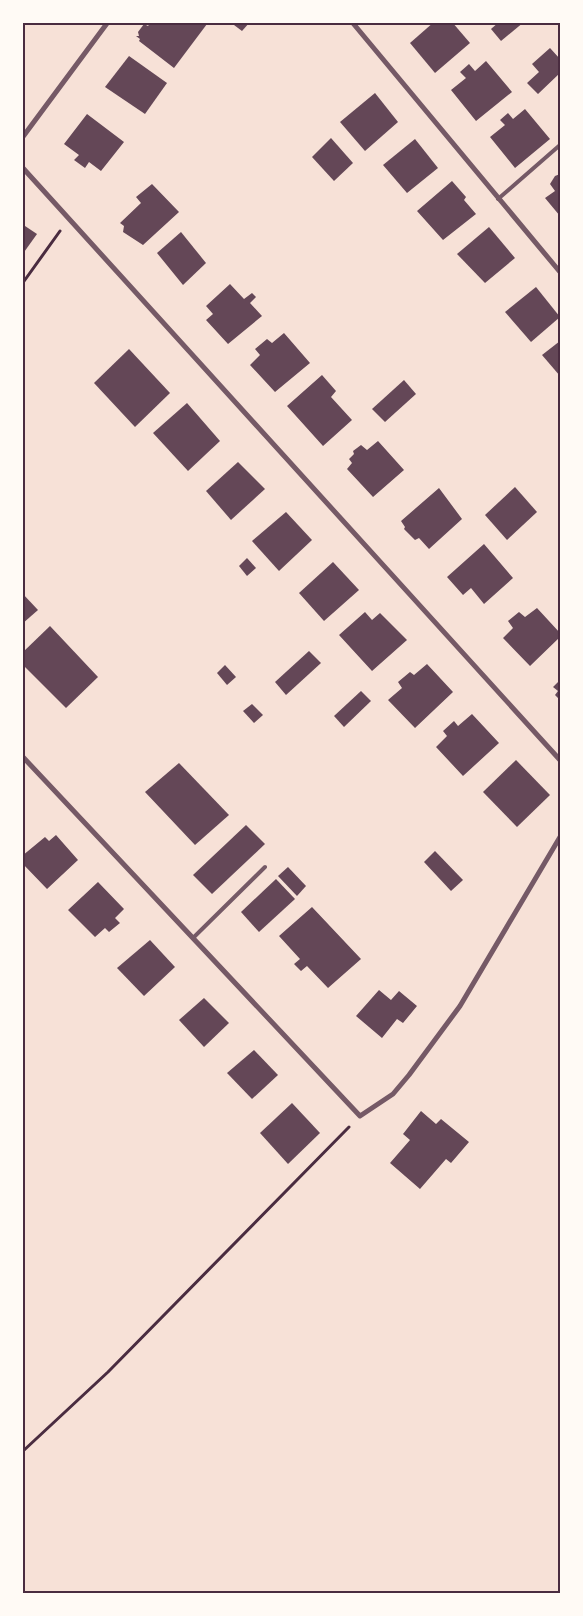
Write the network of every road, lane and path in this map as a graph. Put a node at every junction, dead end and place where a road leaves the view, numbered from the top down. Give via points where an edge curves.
1 (108, 22) edge
2 (352, 22) edge
3 (22, 138) edge
4 (560, 145) edge
5 (22, 167) edge
6 (498, 199) junction
7 (69, 218) junction
8 (560, 272) edge
9 (22, 284) edge
10 (22, 756) edge
11 (560, 760) edge
12 (560, 836) edge
13 (265, 867) dead end
14 (193, 938) junction
15 (360, 1116) junction
16 (22, 1452) edge

1 - 3 street
2 - 6 street
4 - 6 lane
5 - 7 street
6 - 8 street
7 - 9 path
7 - 11 street
10 - 14 street
12 - 15 street via 460,1006 392,1094
13 - 14 lane
14 - 15 street
15 - 16 path via 108,1372

